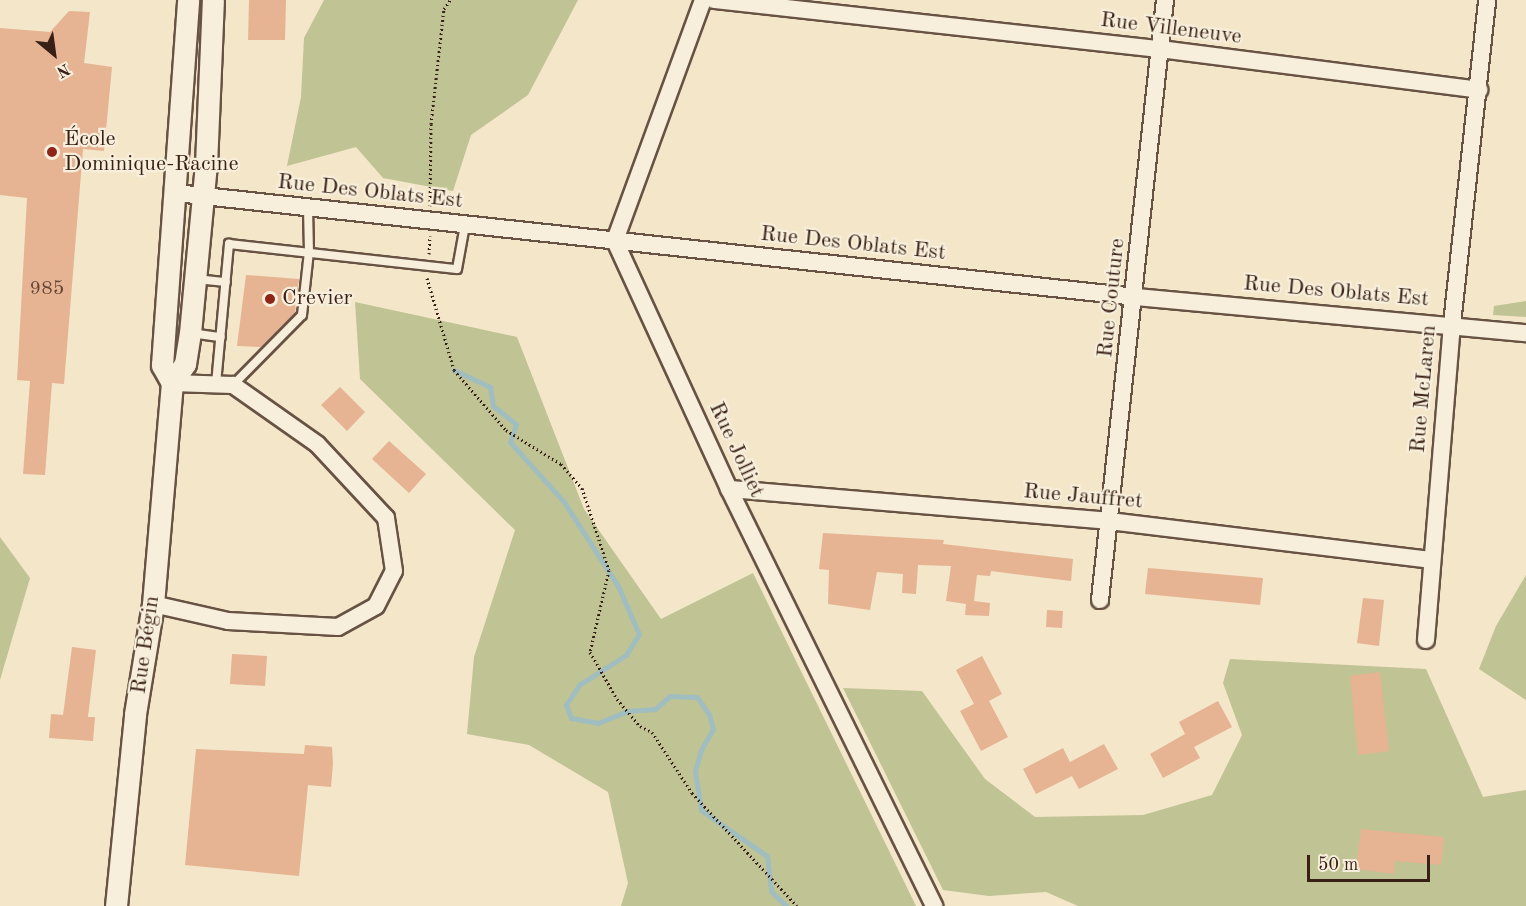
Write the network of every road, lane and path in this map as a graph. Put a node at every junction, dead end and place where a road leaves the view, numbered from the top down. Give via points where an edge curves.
1 (188, 0) edge
2 (213, 0) edge
3 (450, 0) edge
4 (703, 0) edge
5 (714, 0) edge
6 (1165, 0) edge
7 (1487, 0) edge
8 (1160, 49) junction
9 (1479, 90) junction
10 (176, 192) junction
11 (202, 196) junction
12 (308, 208) junction
13 (430, 221) junction
14 (465, 225) junction
15 (615, 241) junction
16 (309, 252) junction
17 (428, 266) junction
18 (195, 279) junction
19 (226, 282) junction
20 (1136, 297) junction
21 (1452, 324) junction
22 (190, 333) junction
23 (1526, 333) edge
24 (221, 337) junction
25 (172, 383) junction
26 (224, 384) junction
27 (729, 489) junction
28 (1109, 521) junction
29 (1431, 560) junction
30 (1100, 600) dead end
31 (153, 604) junction
32 (1426, 640) dead end
33 (116, 906) edge
34 (797, 906) edge
35 (934, 906) edge

1 - 10 street, Rue Bégin
2 - 11 street, Rue Bégin
3 - 13 path via 444,9 431,124
4 - 15 street
5 - 8 street, Rue Villeneuve
6 - 8 street, Rue Couture
7 - 9 street, Rue McLaren
8 - 9 street, Rue Villeneuve
8 - 20 street, Rue Couture
9 - 21 street, Rue McLaren
10 - 11 street, Rue Des Oblats Est
10 - 25 street, Rue Bégin via 162,365
11 - 12 street, Rue Des Oblats Est
11 - 18 street, Rue Bégin
12 - 13 street, Rue Des Oblats Est
12 - 16 lane
13 - 14 street, Rue Des Oblats Est
13 - 17 path
14 - 15 street, Rue Des Oblats Est
14 - 17 lane via 457,269
15 - 20 street, Rue Des Oblats Est
15 - 27 street, Rue Jolliet
16 - 17 lane
16 - 19 lane via 229,244
16 - 26 lane via 302,315
17 - 34 path via 427,280 454,370 506,430 561,464 582,488 609,570 590,652 617,699 640,726 652,732 692,793
18 - 19 lane
18 - 22 street, Rue Bégin
19 - 24 lane
20 - 21 street, Rue Des Oblats Est
20 - 28 street, Rue Couture
21 - 23 street, Rue Des Oblats Est
21 - 29 street, Rue McLaren
22 - 24 lane
22 - 25 street, Rue Bégin via 185,364
24 - 26 lane
25 - 26 street
25 - 31 street, Rue Bégin
26 - 31 street via 317,444 386,518 394,572 376,606 338,627 228,621
27 - 28 street, Rue Jauffret
27 - 35 street, Rue Jolliet
28 - 29 street, Rue Jauffret
28 - 30 street, Rue Couture
29 - 32 street, Rue McLaren
31 - 33 street, Rue Bégin via 135,714

